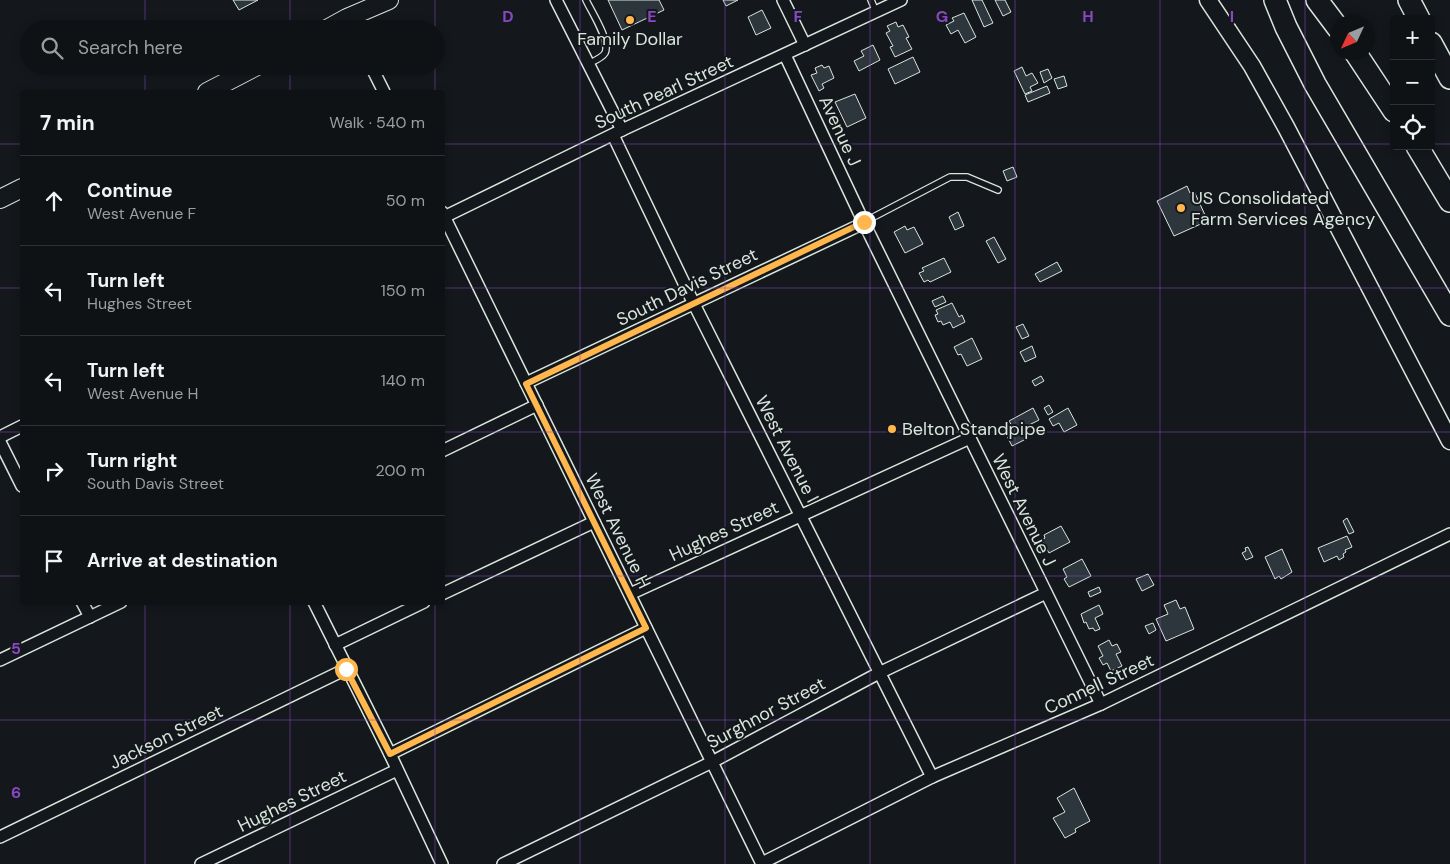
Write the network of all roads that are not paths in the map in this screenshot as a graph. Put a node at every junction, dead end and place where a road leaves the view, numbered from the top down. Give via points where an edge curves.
1 (389, 0) edge
2 (556, 0) edge
3 (586, 0) edge
4 (783, 0) edge
5 (871, 0) edge
6 (901, 0) edge
7 (1208, 0) edge
8 (1275, 0) edge
9 (1318, 0) edge
10 (1409, 0) edge
11 (876, 12) junction
12 (1417, 15) edge
13 (1330, 17) edge
14 (355, 20) edge
15 (805, 45) junction
16 (1435, 50) edge
17 (785, 55) junction
18 (1360, 60) edge
19 (588, 64) junction
20 (239, 75) edge
21 (376, 75) edge
22 (1450, 78) edge
23 (211, 90) edge
24 (383, 90) edge
25 (1390, 105) edge
26 (617, 132) junction
27 (1419, 150) edge
28 (20, 189) edge
29 (998, 190) dead end
30 (0, 199) edge
31 (1450, 201) edge
32 (445, 215) edge
33 (445, 220) edge
34 (864, 222) junction
35 (694, 304) junction
36 (1450, 315) edge
37 (526, 384) junction
38 (537, 406) junction
39 (20, 427) edge
40 (0, 438) edge
41 (970, 438) junction
42 (1450, 441) edge
43 (0, 442) edge
44 (445, 450) edge
45 (20, 482) edge
46 (801, 515) junction
47 (594, 522) junction
48 (1450, 534) edge
49 (445, 593) edge
50 (1046, 593) junction
51 (630, 594) junction
52 (84, 605) edge
53 (115, 605) edge
54 (315, 605) edge
55 (418, 605) edge
56 (90, 617) junction
57 (646, 628) junction
58 (335, 645) junction
59 (0, 660) edge
60 (346, 669) junction
61 (879, 673) junction
62 (1101, 704) junction
63 (390, 754) junction
64 (712, 762) junction
65 (397, 770) junction
66 (932, 777) junction
67 (0, 837) edge
68 (201, 864) edge
69 (442, 864) edge
70 (503, 864) edge
71 (762, 864) edge

1 - 14 main road
2 - 19 street, West Avenue I
3 - 19 lane via 607,47 604,55
4 - 15 street
5 - 11 lane
6 - 11 street, South Pearl Street
7 - 42 main road via 1252,66 1286,127
8 - 36 highway via 1315,84
9 - 13 highway
10 - 12 highway
11 - 15 street, South Pearl Street
15 - 17 street, South Pearl Street
16 - 22 highway
17 - 26 street, South Pearl Street
17 - 34 street, Avenue J
18 - 25 highway
19 - 26 street, West Avenue I
20 - 23 main road
21 - 24 street
26 - 32 street, South Pearl Street
26 - 35 street, West Avenue I
27 - 31 highway
28 - 30 main road
29 - 34 lane via 967,177 950,177
33 - 37 street, West Avenue H
34 - 35 street, South Davis Street
34 - 41 street, West Avenue J
35 - 37 street, South Davis Street
35 - 46 street, West Avenue I
37 - 38 street, West Avenue H
38 - 44 street
38 - 47 street, West Avenue H
39 - 40 street
41 - 46 street, Hughes Street
41 - 50 street, West Avenue J
43 - 45 street
46 - 51 street, Hughes Street
46 - 61 street, West Avenue I
47 - 49 street
47 - 51 street, West Avenue H
48 - 62 street, Connell Street
50 - 61 street, Surghnor Street
50 - 62 street, West Avenue J
51 - 57 street, West Avenue H
52 - 56 street
53 - 56 street
54 - 58 street
55 - 58 street
56 - 59 street
57 - 63 street
57 - 64 street, West Avenue H
58 - 60 street
60 - 63 street
60 - 67 street, Jackson Street
61 - 64 street, Surghnor Street
61 - 66 street, West Avenue I
62 - 66 street, Connell Street
63 - 65 street
64 - 70 street, Surghnor Street
64 - 71 street, West Avenue H
65 - 68 street, Hughes Street
65 - 69 street
66 - 71 street, Connell Street

